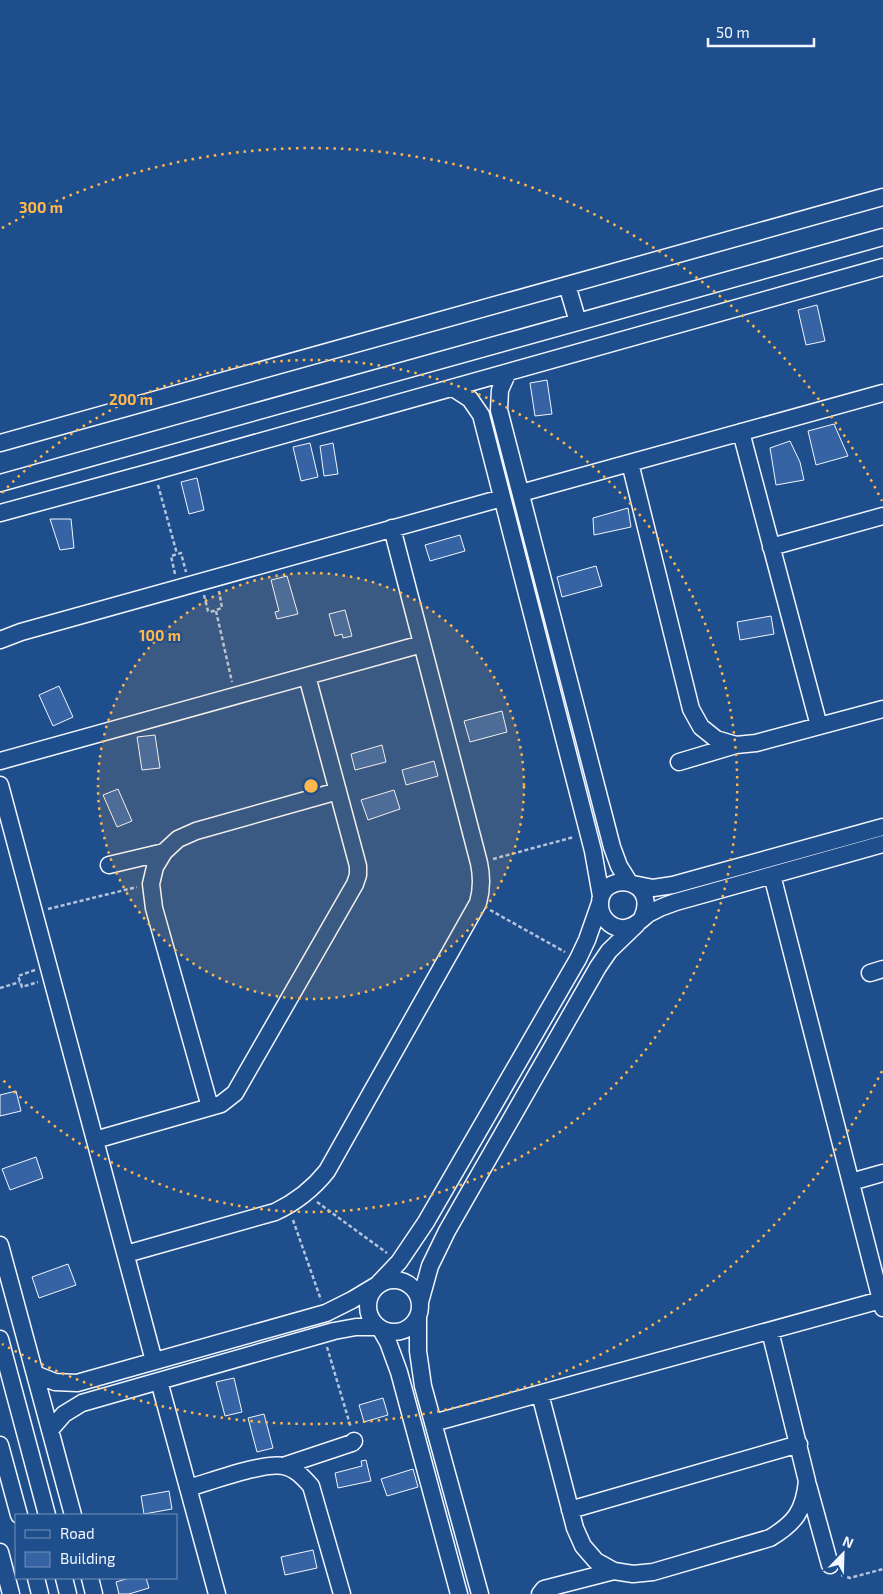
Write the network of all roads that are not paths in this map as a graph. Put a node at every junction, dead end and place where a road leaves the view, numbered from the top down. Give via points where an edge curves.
1 (883, 197) edge
2 (883, 237) edge
3 (883, 267) edge
4 (567, 285) junction
5 (578, 322) junction
6 (508, 372) junction
7 (453, 388) junction
8 (883, 393) edge
9 (741, 432) junction
10 (0, 443) edge
11 (630, 463) junction
12 (0, 483) edge
13 (521, 493) junction
14 (502, 498) junction
15 (0, 513) edge
16 (883, 516) edge
17 (392, 528) junction
18 (772, 547) junction
19 (0, 640) edge
20 (422, 644) junction
21 (307, 676) junction
22 (883, 709) edge
23 (819, 726) junction
24 (736, 745) junction
25 (0, 761) edge
26 (679, 762) dead end
27 (0, 785) edge
28 (338, 790) junction
29 (883, 827) edge
30 (883, 844) edge
31 (164, 852) junction
32 (109, 865) dead end
33 (772, 875) junction
34 (631, 883) junction
35 (600, 900) junction
36 (639, 921) junction
37 (210, 1107) junction
38 (95, 1140) junction
39 (883, 1173) edge
40 (851, 1182) junction
41 (0, 1245) edge
42 (126, 1254) junction
43 (378, 1284) junction
44 (882, 1304) edge
45 (419, 1309) junction
46 (379, 1327) junction
47 (770, 1331) junction
48 (0, 1339) edge
49 (154, 1361) junction
50 (35, 1374) junction
51 (159, 1381) junction
52 (540, 1394) junction
53 (433, 1423) junction
54 (50, 1430) junction
55 (354, 1441) road end
56 (799, 1444) junction
57 (0, 1445) edge
58 (284, 1466) junction
59 (807, 1481) junction
60 (188, 1488) junction
61 (570, 1510) junction
62 (19, 1514) edge
63 (47, 1514) edge
64 (73, 1514) edge
65 (0, 1552) edge
66 (830, 1564) road end
67 (614, 1571) junction
68 (36, 1579) edge
69 (64, 1579) edge
70 (90, 1579) edge
71 (12, 1594) edge
72 (40, 1594) edge
73 (68, 1594) edge
74 (94, 1594) edge
75 (217, 1594) edge
76 (342, 1594) edge
77 (459, 1594) edge
78 (480, 1594) edge
79 (540, 1594) edge

1 - 4 street
2 - 5 street
3 - 6 street
4 - 5 street
4 - 10 street
5 - 12 street
6 - 7 street
6 - 13 street via 500,390 500,410
7 - 14 street via 470,399 481,415
7 - 15 street
8 - 9 street
9 - 11 street
9 - 18 street
11 - 13 street
11 - 24 street via 691,709 701,727 716,740
13 - 34 street via 612,847 619,866
14 - 17 street
14 - 35 street via 596,862
16 - 18 street
17 - 19 street
17 - 20 street
18 - 23 street
20 - 21 street
20 - 42 street via 479,862 482,890 478,903 327,1171 306,1194 275,1212
21 - 25 street
21 - 28 street
22 - 23 street
23 - 24 street
24 - 26 street
27 - 38 street
28 - 31 street via 196,831 178,839
28 - 37 street via 358,866 357,879 240,1086 228,1099
29 - 34 street via 672,885 653,888
30 - 33 street
31 - 32 street
31 - 37 street via 155,867 151,884 154,908
33 - 36 street via 667,905
33 - 40 street
34 - 35 street via 616,883 605,890
34 - 36 street via 640,888 646,903 646,911
35 - 36 street via 601,912 612,925 629,928
35 - 43 street via 578,959 426,1222 399,1262
36 - 45 street via 603,959 447,1231 430,1266
37 - 38 street
38 - 42 street
39 - 40 street
40 - 44 street
41 - 50 street
42 - 49 street
43 - 45 street via 388,1280 405,1282 417,1294
43 - 46 street via 368,1298 368,1306 372,1321
43 - 49 street via 326,1313
44 - 47 street
45 - 46 street via 409,1327 387,1331
45 - 53 street via 420,1369
46 - 51 street via 344,1328
46 - 77 street via 399,1372
47 - 52 street
47 - 56 street
48 - 63 street
49 - 50 street via 77,1383 55,1382
50 - 54 street
51 - 54 street via 82,1403 64,1414
51 - 60 street
52 - 53 street
52 - 61 street
53 - 78 street
54 - 64 street
55 - 58 street
56 - 59 street
56 - 61 street
57 - 62 street
58 - 60 street via 266,1466
58 - 76 street via 299,1473 311,1486
59 - 66 street
59 - 67 street via 805,1499 798,1516 786,1529 770,1538 653,1572 633,1574
60 - 75 street
61 - 67 street via 583,1546 596,1561
65 - 71 street
67 - 79 street via 544,1589
68 - 72 street
69 - 73 street
70 - 74 street

